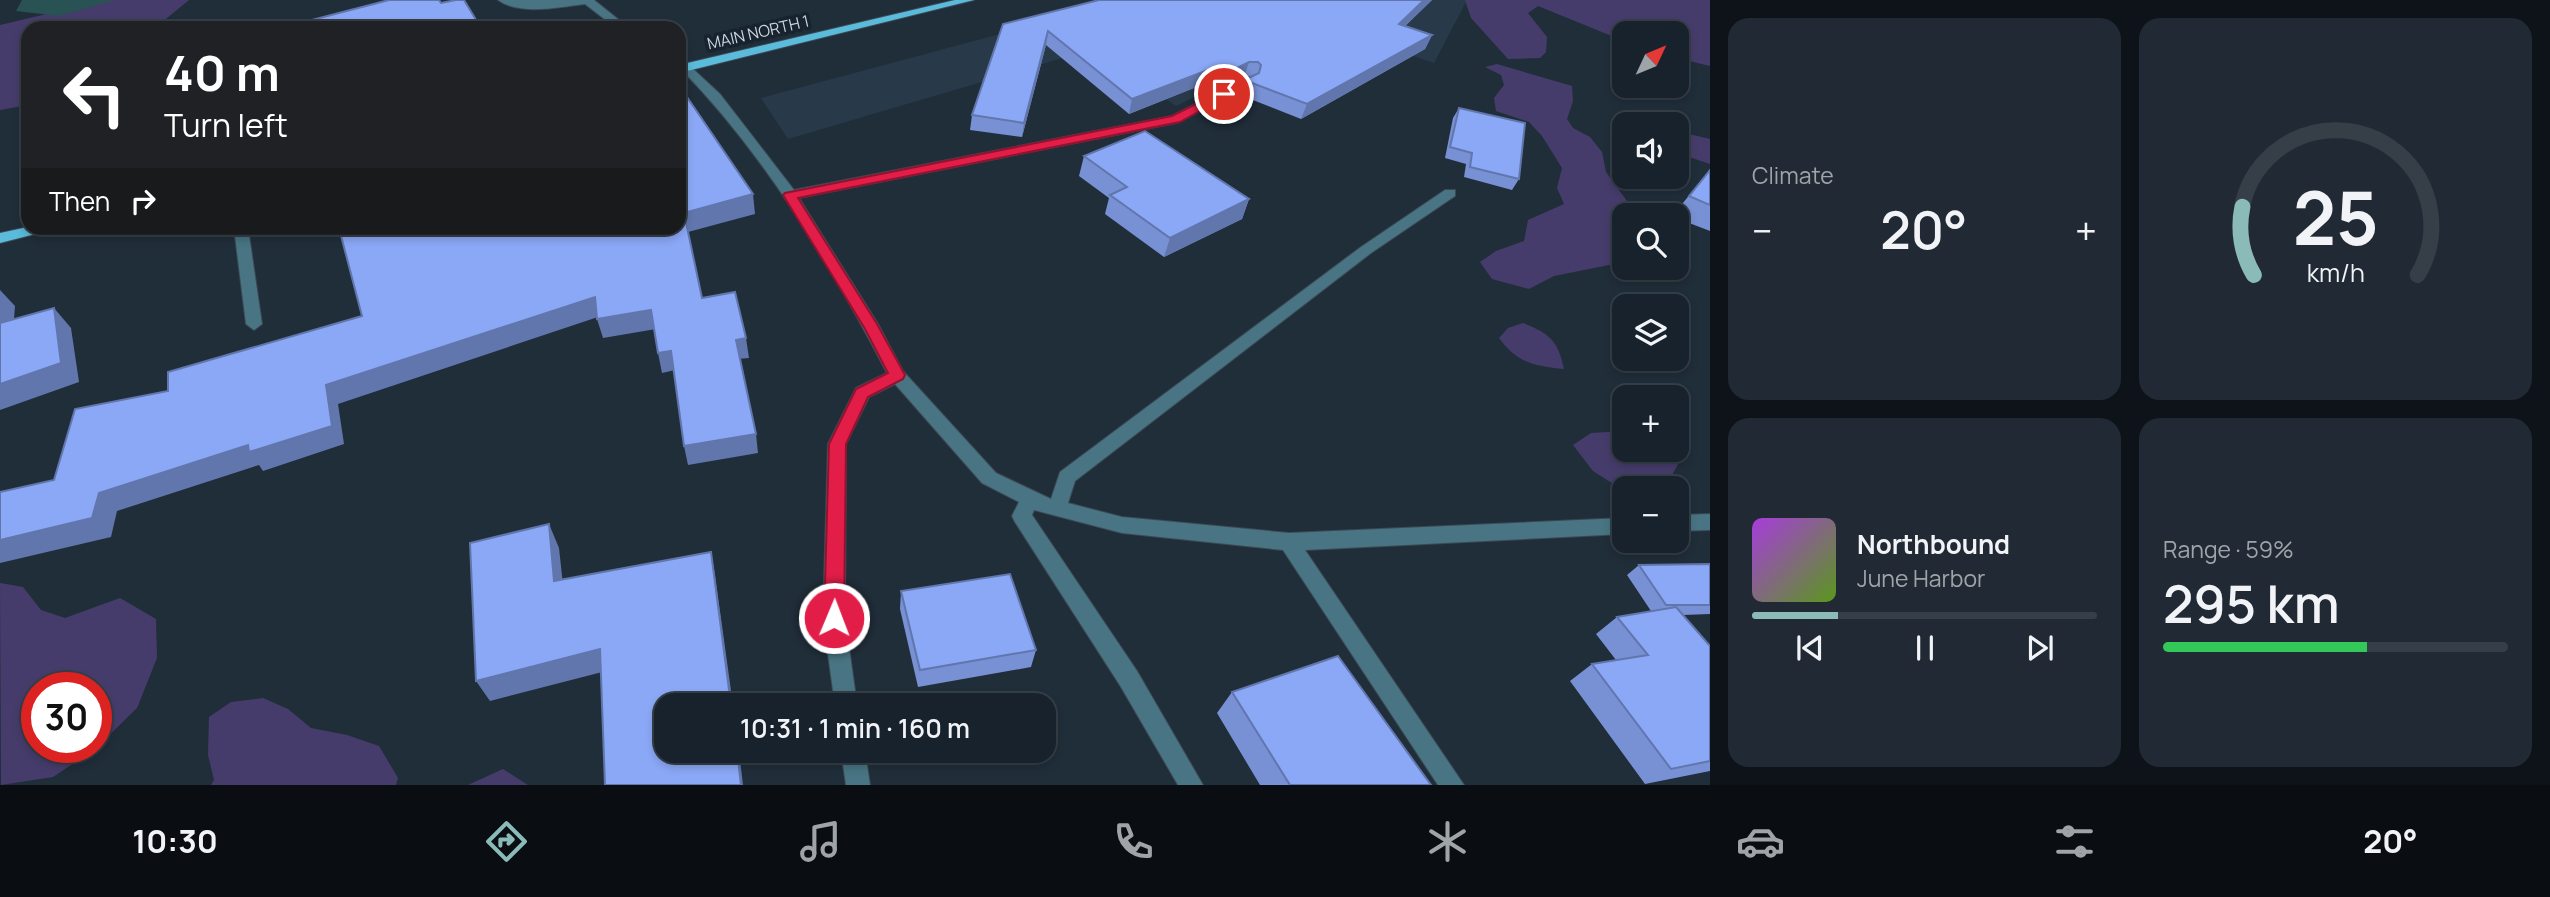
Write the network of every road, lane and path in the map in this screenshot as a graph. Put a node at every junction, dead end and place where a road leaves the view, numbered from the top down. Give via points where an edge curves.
1 (503, 0) edge
2 (969, 0) edge
3 (614, 21) edge
4 (686, 64) edge
5 (686, 69) edge
6 (1249, 82) edge
7 (1450, 192) dead end
8 (790, 195) junction
9 (21, 233) edge
10 (242, 235) edge
11 (0, 238) edge
12 (254, 324) dead end
13 (897, 375) junction
14 (1030, 498) junction
15 (1057, 509) junction
16 (1710, 522) edge
17 (1689, 523) edge
18 (1612, 527) edge
19 (1289, 542) junction
20 (844, 693) edge
21 (855, 763) edge
22 (858, 785) edge
23 (1191, 785) edge
24 (1452, 785) edge

1 - 3 street via 555,4 587,0
2 - 4 main road, MAIN NORTH 1
5 - 8 street via 716,97
6 - 8 street via 1176,119
7 - 15 street via 1366,250 1067,477
8 - 13 street
9 - 11 main road
10 - 12 street
13 - 14 street via 989,478
13 - 20 street via 862,393 837,444 834,618
14 - 15 street
14 - 23 street via 1022,516 1129,678
15 - 19 street via 1122,525
16 - 17 street
18 - 19 street
19 - 24 street
21 - 22 street

